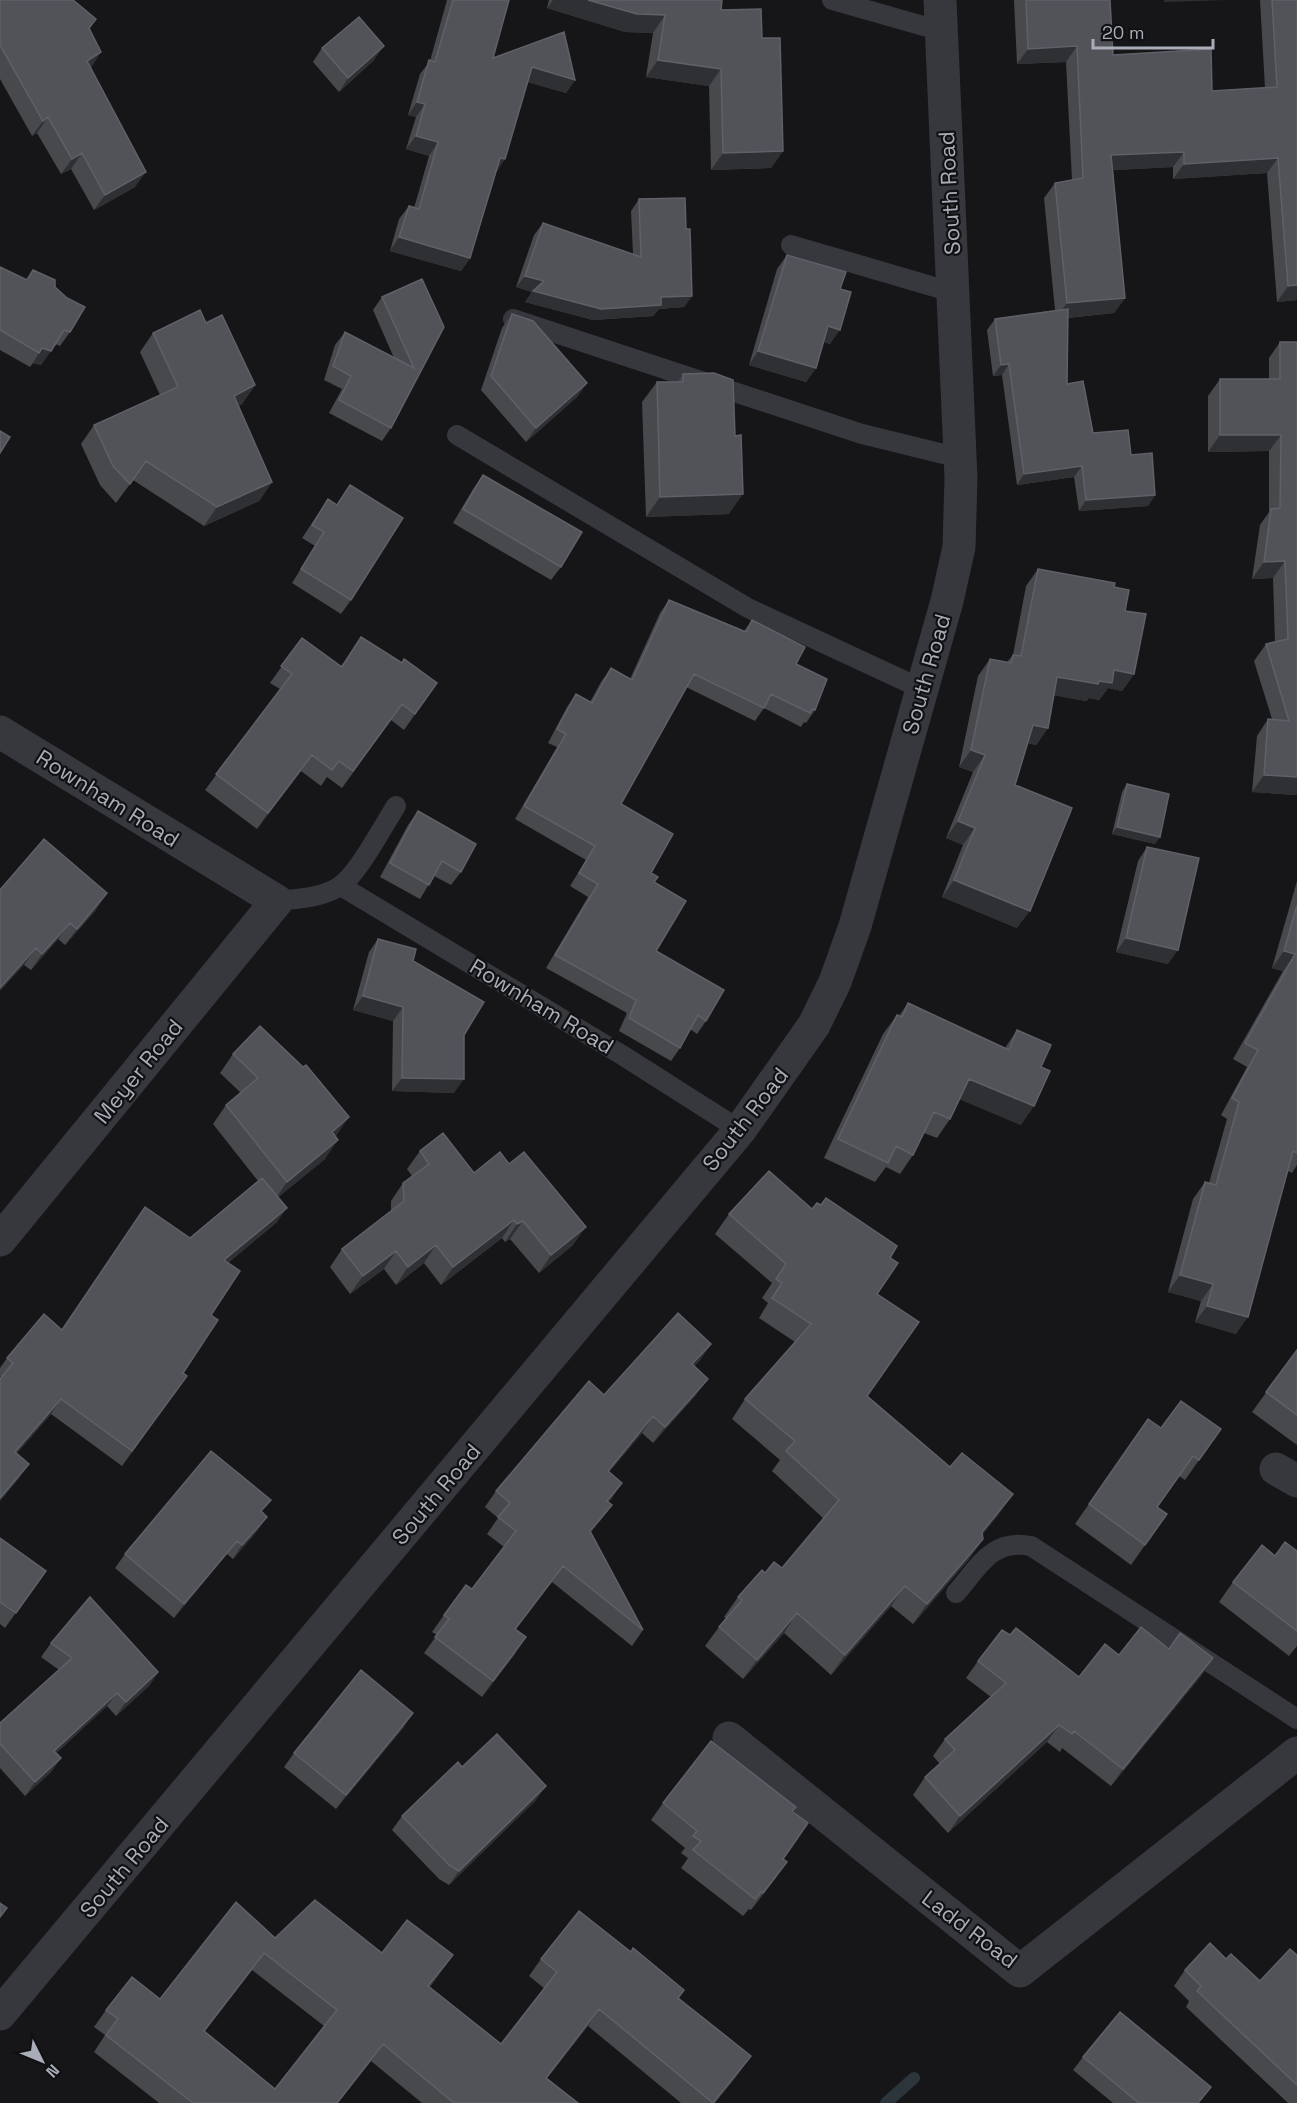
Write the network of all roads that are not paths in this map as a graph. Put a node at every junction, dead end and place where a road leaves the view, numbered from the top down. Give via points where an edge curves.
1 (832, 0) edge
2 (940, 16) edge
3 (791, 245) dead end
4 (955, 293) junction
5 (509, 318) edge
6 (457, 435) dead end
7 (960, 458) junction
8 (922, 689) junction
9 (0, 732) edge
10 (396, 806) dead end
11 (341, 886) junction
12 (277, 901) junction
13 (740, 1130) junction
14 (0, 1240) edge
15 (956, 1593) edge
16 (1297, 1719) edge
17 (729, 1738) dead end
18 (1297, 1753) edge
19 (0, 2014) edge

1 - 2 lane
2 - 4 street, South Road
3 - 4 lane
4 - 7 street, South Road
5 - 7 lane via 862,434
6 - 8 lane via 748,608
7 - 8 street, South Road via 959,547
8 - 13 street, South Road via 855,926 835,982 814,1025
9 - 12 street, Rownham Road
10 - 11 lane
11 - 12 lane via 326,893
11 - 13 lane, Rownham Road
12 - 14 street, Meyer Road
13 - 19 street, South Road
15 - 16 lane via 992,1551 1014,1542 1031,1546
17 - 18 street, Ladd Road via 1020,1971

